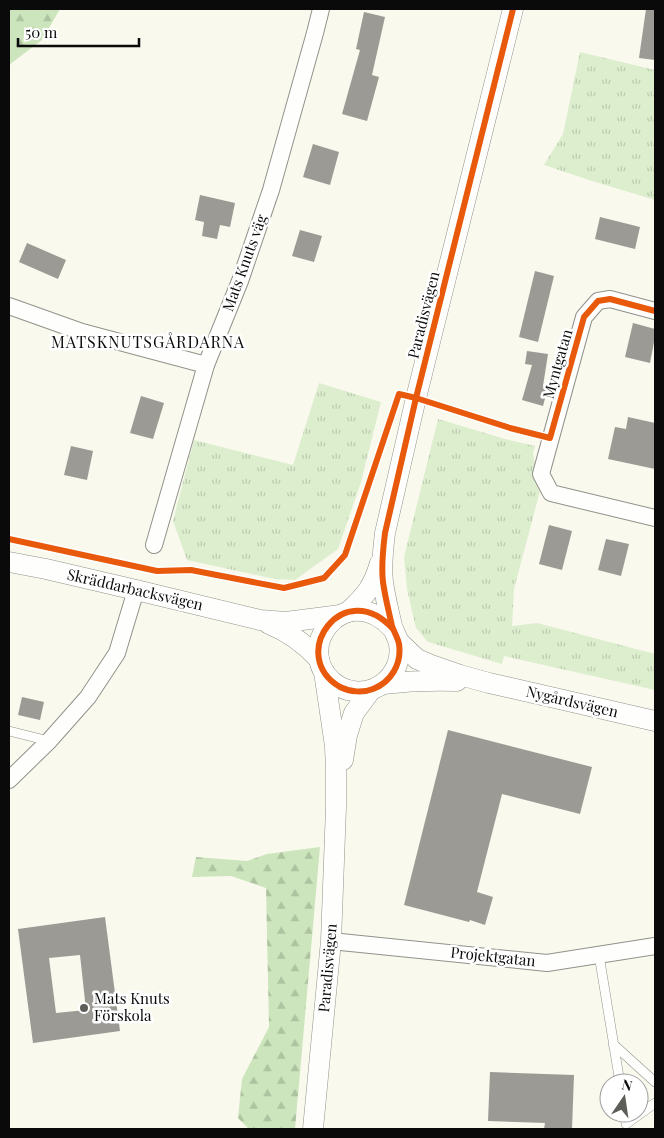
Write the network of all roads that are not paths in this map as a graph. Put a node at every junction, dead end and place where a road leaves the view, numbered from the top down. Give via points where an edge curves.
1 (321, 9) edge
2 (513, 9) edge
3 (9, 306) edge
4 (655, 311) edge
5 (206, 365) junction
6 (655, 518) edge
7 (154, 545) dead end
8 (382, 554) junction
9 (9, 562) edge
10 (136, 590) junction
11 (344, 614) junction
12 (260, 620) junction
13 (396, 635) junction
14 (321, 665) junction
15 (489, 683) junction
16 (377, 687) junction
17 (655, 720) edge
18 (9, 731) edge
19 (49, 741) junction
20 (9, 780) edge
21 (336, 807) junction
22 (331, 941) junction
23 (655, 946) edge
24 (599, 955) junction
25 (613, 1044) junction
26 (618, 1073) edge
27 (655, 1082) edge
28 (314, 1129) edge

1 - 5 street, Mats Knuts väg via 271,190
2 - 8 street, Paradisvägen via 416,398
3 - 5 street via 82,332
4 - 6 street, Myntgatan via 610,299 598,301 584,317 541,474 551,493
5 - 7 street, Mats Knuts väg
8 - 11 street, Paradisvägen via 370,589
8 - 13 street, Paradisvägen via 383,580
9 - 10 street, Skräddarbacksvägen
10 - 12 street, Skräddarbacksvägen
10 - 19 street via 117,653 88,697
11 - 12 street, Skräddarbacksvägen via 286,622
11 - 13 street via 373,613 384,620
11 - 14 street via 330,622 322,633 319,646
12 - 14 street, Skräddarbacksvägen via 295,637
13 - 15 street, Nygårdsvägen via 417,659
13 - 16 street via 400,654 397,665 392,676
14 - 16 street via 332,682 344,689 357,692
14 - 21 street, Paradisvägen via 335,746
15 - 16 street, Nygårdsvägen via 409,680
15 - 17 street, Nygårdsvägen
16 - 21 street, Paradisvägen via 354,713 347,735
18 - 19 lane
19 - 20 street
21 - 22 street, Paradisvägen
22 - 24 street, Projektgatan via 547,963
22 - 28 street, Paradisvägen
23 - 24 street, Projektgatan
24 - 25 lane
25 - 26 lane
25 - 27 lane

